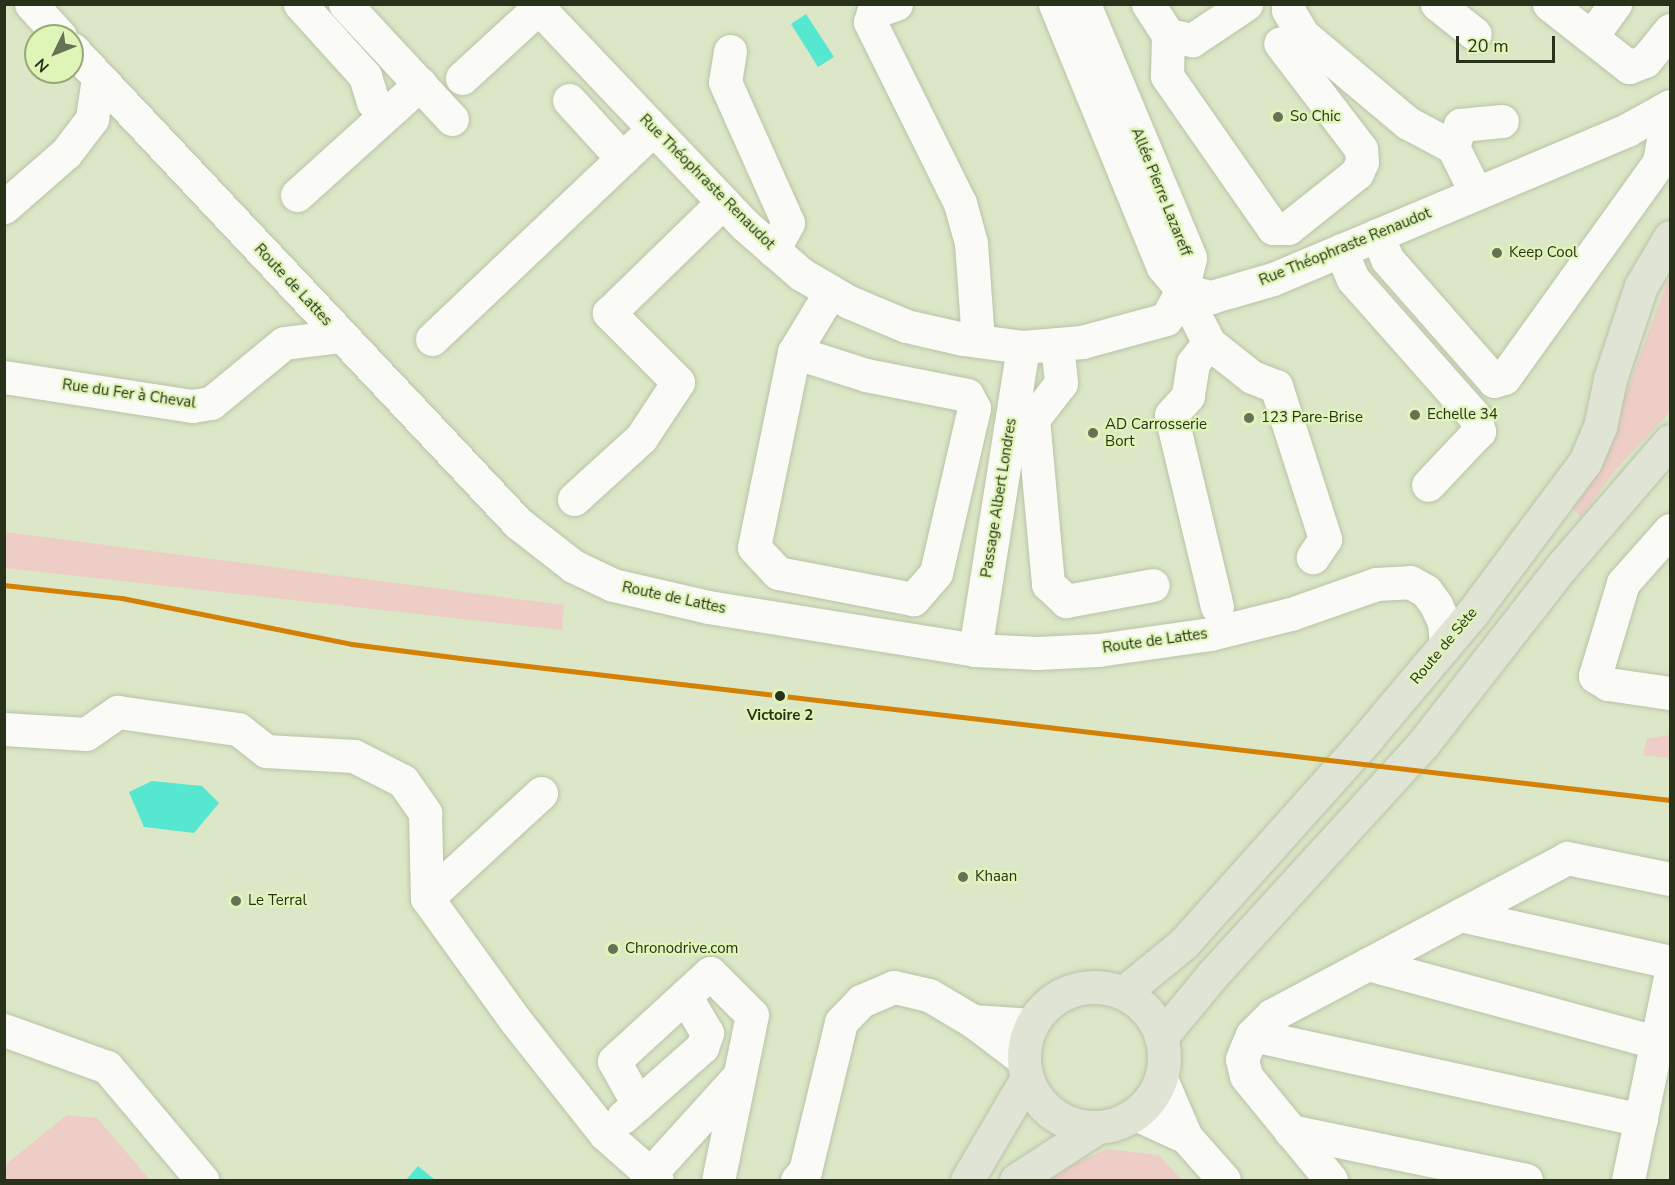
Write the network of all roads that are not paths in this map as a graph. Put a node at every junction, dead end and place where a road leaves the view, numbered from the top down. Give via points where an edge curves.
1 (31, 4) edge
2 (300, 4) edge
3 (345, 4) edge
4 (896, 4) edge
5 (1055, 4) edge
6 (1084, 4) edge
7 (1148, 4) edge
8 (1246, 4) edge
9 (1289, 4) edge
10 (1437, 4) edge
11 (1549, 4) edge
12 (1615, 4) edge
13 (537, 6) edge
14 (49, 24) edge
15 (1671, 30) edge
16 (1475, 34) dead end
17 (1168, 35) junction
18 (1590, 37) junction
19 (1280, 43) dead end
20 (730, 51) dead end
21 (84, 62) edge
22 (1167, 76) junction
23 (98, 78) junction
24 (462, 78) dead end
25 (420, 84) junction
26 (1120, 91) junction
27 (569, 100) dead end
28 (1670, 107) edge
29 (387, 114) junction
30 (452, 119) dead end
31 (1502, 121) dead end
32 (653, 129) junction
33 (1454, 147) junction
34 (622, 158) junction
35 (1476, 193) junction
36 (297, 195) dead end
37 (723, 202) junction
38 (4, 207) edge
39 (1377, 235) junction
40 (1671, 237) edge
41 (773, 250) junction
42 (1341, 250) junction
43 (1182, 290) junction
44 (831, 291) junction
45 (340, 336) junction
46 (432, 339) dead end
47 (978, 341) junction
48 (1209, 343) junction
49 (1057, 344) junction
50 (1023, 347) junction
51 (794, 352) junction
52 (4, 377) edge
53 (1671, 441) edge
54 (1428, 485) dead end
55 (574, 499) dead end
56 (1671, 530) edge
57 (1313, 557) dead end
58 (1153, 585) dead end
59 (1217, 607) dead end
60 (1446, 644) junction
61 (975, 650) junction
62 (1671, 693) edge
63 (4, 729) edge
64 (540, 793) dead end
65 (1671, 879) edge
66 (427, 898) junction
67 (1460, 915) junction
68 (1671, 962) edge
69 (1368, 964) junction
70 (1671, 978) edge
71 (1123, 993) junction
72 (685, 996) junction
73 (973, 1021) junction
74 (1031, 1025) junction
75 (4, 1029) edge
76 (1252, 1035) junction
77 (1161, 1037) junction
78 (1658, 1043) junction
79 (1025, 1068) junction
80 (739, 1076) junction
81 (1161, 1079) junction
82 (638, 1104) junction
83 (1136, 1114) junction
84 (1641, 1120) junction
85 (1096, 1128) junction
86 (1290, 1131) junction
87 (605, 1134) junction
88 (1186, 1137) junction
89 (653, 1177) edge
90 (202, 1180) edge
91 (718, 1180) edge
92 (797, 1180) edge
93 (966, 1180) edge
94 (1016, 1180) edge
95 (1224, 1180) edge
96 (1331, 1180) edge
97 (1526, 1180) edge
98 (1628, 1180) edge

1 - 14 street
2 - 29 street via 365,76 373,102
3 - 25 street
4 - 47 street via 873,12 870,22 960,202 971,243
5 - 43 street, Allée Pierre Lazareff via 1163,267
6 - 26 street, Allée Pierre Lazareff
7 - 17 street
8 - 17 street via 1192,39
9 - 33 street via 1288,10 1303,35 1408,123
10 - 16 street
11 - 18 street
12 - 18 street
13 - 24 street
13 - 32 street, Rue Théophraste Renaudot
15 - 18 street via 1645,61 1629,67
17 - 22 street
19 - 22 street via 1361,149 1362,162 1357,173 1288,228 1273,228
20 - 41 street via 725,82 788,223
21 - 23 street, Route de Lattes
22 - 26 street
23 - 38 street via 92,119 66,153
23 - 45 street, Route de Lattes
25 - 29 street
25 - 30 street
26 - 43 street, Allée Pierre Lazareff via 1190,258
27 - 34 street
28 - 35 street, Rue Théophraste Renaudot via 1627,130
28 - 39 street via 1659,162 1504,378 1494,381 1387,259
29 - 36 street
31 - 33 street via 1460,125
32 - 34 street
32 - 37 street, Rue Théophraste Renaudot
33 - 35 street
34 - 46 street
35 - 39 street, Rue Théophraste Renaudot
37 - 41 street, Rue Théophraste Renaudot
37 - 55 street via 609,313 678,382 641,438
39 - 42 street, Rue Théophraste Renaudot
40 - 60 main road, Route de Sète via 1641,286 1586,462
41 - 44 street, Rue Théophraste Renaudot
42 - 43 street, Rue Théophraste Renaudot via 1273,279 1211,297
42 - 54 street via 1353,279 1475,417 1479,431
43 - 48 street
43 - 49 street, Rue Théophraste Renaudot via 1166,319 1129,332
44 - 47 street, Rue Théophraste Renaudot via 906,326
44 - 51 street
45 - 52 street, Rue du Fer à Cheval via 284,344 211,403 192,406
45 - 61 street, Route de Lattes via 518,523 573,566 613,585 708,607
47 - 50 street, Rue Théophraste Renaudot
48 - 57 street via 1252,377 1276,386 1325,539
48 - 59 street via 1192,363 1188,396 1171,415
49 - 50 street, Rue Théophraste Renaudot
49 - 58 street via 1061,383 1033,419 1048,584 1066,601
50 - 61 street, Passage Albert Londres
51 - 51 street via 754,547 778,573 913,599 936,573 974,408 967,395 866,375
53 - 77 main road via 1563,565 1423,744 1214,973
56 - 62 street via 1623,583 1595,666 1595,676 1608,684
60 - 61 street, Route de Lattes via 1444,622 1426,591 1410,582 1392,581 1291,614 1210,634 1098,650
60 - 71 main road, Route de Sète via 1184,943
63 - 66 street via 86,734 118,712 238,729 266,751 354,756 403,781 425,813
64 - 66 street
65 - 67 street via 1567,858
66 - 87 street via 515,1020
67 - 68 street
67 - 69 street
69 - 76 street via 1272,1015
69 - 78 street
70 - 78 street
71 - 74 main road via 1100,987 1077,989 1050,1002
71 - 77 main road via 1147,1011
72 - 80 street via 710,973 752,1015
72 - 82 street via 707,1033 702,1047
72 - 82 street via 614,1061
73 - 74 street
73 - 79 street
73 - 92 street via 929,995 894,987 861,1001 841,1022 805,1171
74 - 79 main road
75 - 90 street via 107,1066
76 - 84 street
76 - 86 street via 1242,1059 1246,1077
77 - 81 main road
78 - 84 street
79 - 85 main road via 1037,1098 1053,1115 1073,1125
79 - 93 main road
80 - 89 street
80 - 91 street
81 - 83 main road via 1152,1098
81 - 88 street
82 - 87 street
83 - 85 main road via 1117,1124
83 - 88 street
84 - 98 street
85 - 94 main road
86 - 96 street
86 - 97 street
87 - 89 street
88 - 95 street

